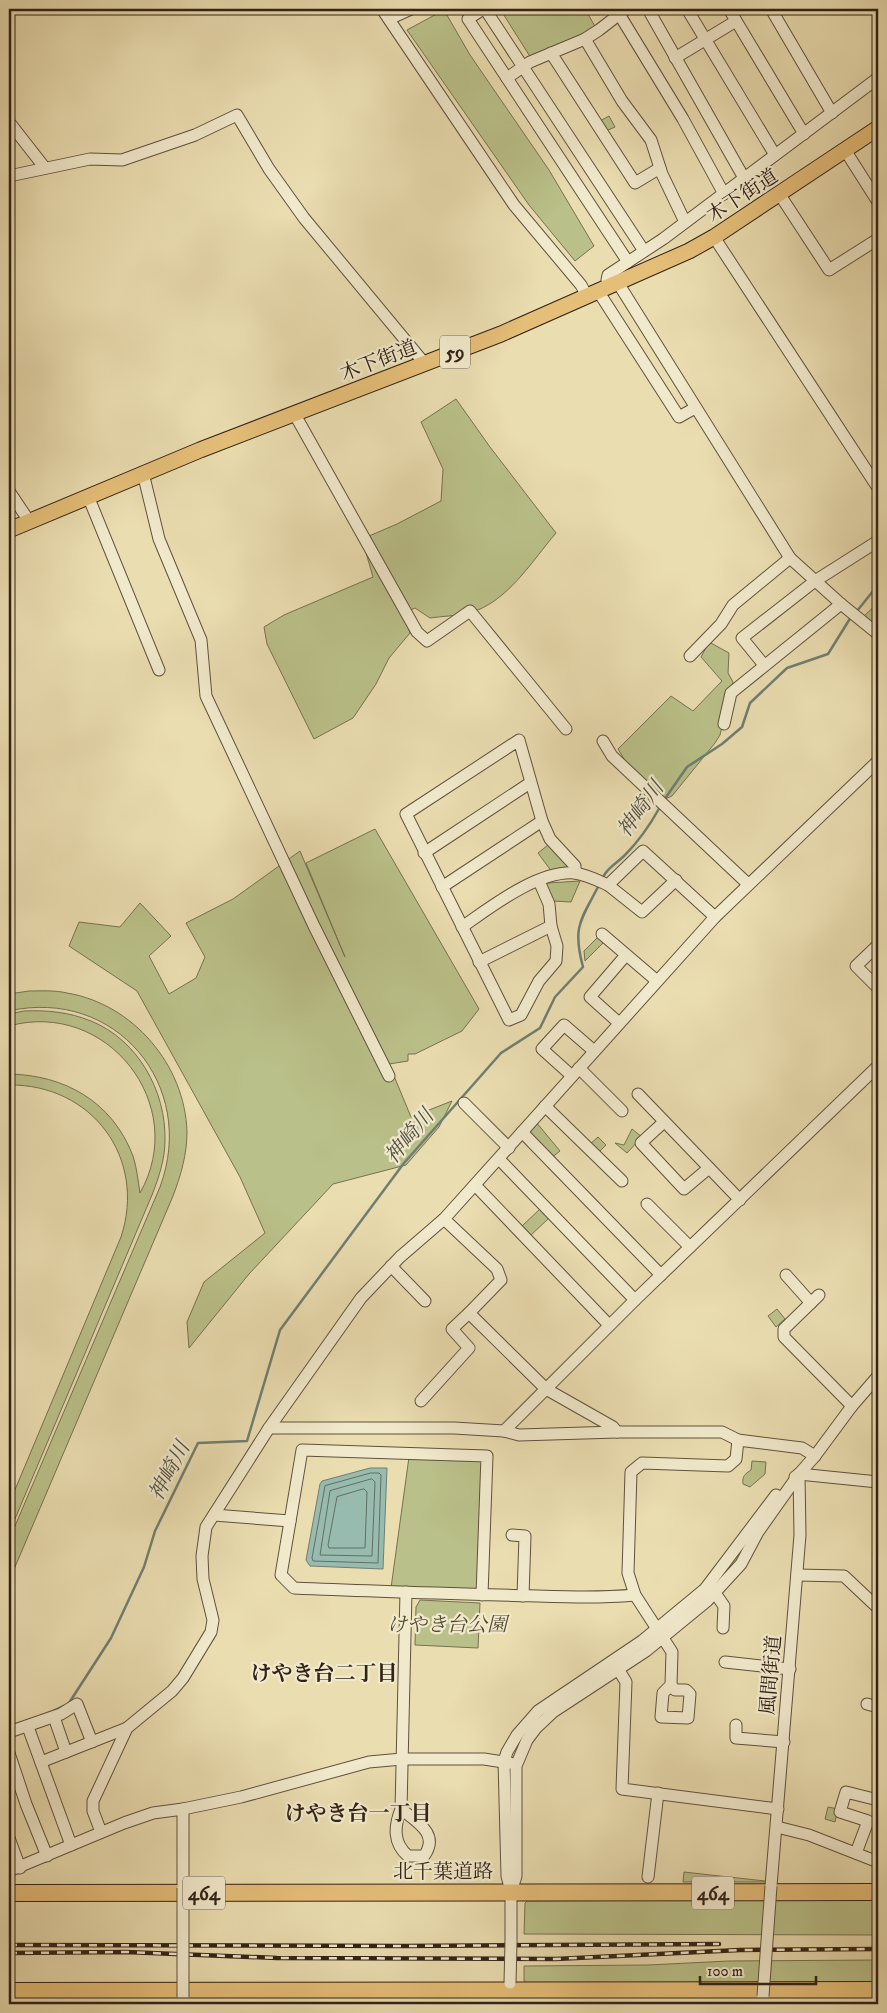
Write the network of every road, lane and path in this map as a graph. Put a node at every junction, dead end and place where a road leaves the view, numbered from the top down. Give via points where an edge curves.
1 (382, 9) edge
2 (411, 9) edge
3 (484, 9) edge
4 (648, 9) edge
5 (687, 9) edge
6 (729, 9) edge
7 (771, 9) edge
8 (620, 11) edge
9 (389, 19) junction
10 (736, 21) junction
11 (585, 38) junction
12 (706, 39) junction
13 (551, 53) junction
14 (675, 58) junction
15 (523, 66) junction
16 (507, 78) junction
17 (878, 78) edge
18 (832, 113) junction
19 (9, 122) edge
20 (878, 128) edge
21 (804, 134) junction
22 (845, 150) junction
23 (775, 155) junction
24 (45, 168) junction
25 (660, 168) junction
26 (9, 176) edge
27 (744, 178) junction
28 (724, 194) junction
29 (780, 195) junction
30 (878, 202) edge
31 (685, 222) junction
32 (714, 237) junction
33 (878, 239) edge
34 (644, 251) junction
35 (628, 262) junction
36 (603, 289) junction
37 (425, 364) junction
38 (695, 408) junction
39 (294, 414) junction
40 (143, 473) junction
41 (878, 488) edge
42 (9, 491) edge
43 (88, 496) junction
44 (29, 521) junction
45 (9, 530) edge
46 (878, 541) edge
47 (790, 558) junction
48 (815, 581) junction
49 (841, 604) junction
50 (878, 634) edge
51 (690, 656) dead end
52 (764, 666) junction
53 (159, 670) dead end
54 (724, 724) dead end
55 (566, 729) dead end
56 (603, 741) dead end
57 (878, 761) edge
58 (530, 783) junction
59 (542, 821) junction
60 (424, 853) junction
61 (575, 873) junction
62 (676, 880) junction
63 (539, 881) junction
64 (748, 884) junction
65 (608, 885) junction
66 (442, 887) junction
67 (715, 917) junction
68 (551, 926) junction
69 (462, 927) junction
70 (602, 934) dead end
71 (878, 945) edge
72 (626, 955) junction
73 (479, 962) junction
74 (657, 981) junction
75 (878, 988) edge
76 (619, 1023) junction
77 (594, 1051) junction
78 (878, 1066) edge
79 (576, 1072) junction
80 (389, 1076) dead end
81 (638, 1094) dead end
82 (464, 1103) dead end
83 (545, 1106) junction
84 (622, 1111) dead end
85 (664, 1122) junction
86 (522, 1132) junction
87 (508, 1148) junction
88 (499, 1159) junction
89 (709, 1168) junction
90 (622, 1181) dead end
91 (475, 1185) junction
92 (740, 1200) junction
93 (647, 1204) dead end
94 (444, 1219) junction
95 (690, 1247) junction
96 (391, 1266) junction
97 (786, 1275) dead end
98 (661, 1276) junction
99 (425, 1300) dead end
100 (635, 1300) junction
101 (469, 1313) junction
102 (609, 1325) junction
103 (878, 1376) edge
104 (546, 1389) junction
105 (421, 1401) dead end
106 (852, 1406) junction
107 (269, 1428) junction
108 (504, 1431) junction
109 (616, 1432) junction
110 (738, 1440) junction
111 (815, 1456) junction
112 (799, 1474) junction
113 (878, 1482) edge
114 (214, 1515) junction
115 (290, 1521) junction
116 (512, 1535) dead end
117 (797, 1575) junction
118 (406, 1592) junction
119 (715, 1593) junction
120 (482, 1594) junction
121 (635, 1595) junction
122 (523, 1596) junction
123 (878, 1608) edge
124 (723, 1628) dead end
125 (661, 1632) junction
126 (725, 1662) dead end
127 (618, 1669) junction
128 (790, 1669) junction
129 (671, 1685) dead end
130 (866, 1704) dead end
131 (878, 1707) edge
132 (54, 1717) junction
133 (736, 1725) dead end
134 (28, 1726) junction
135 (127, 1728) junction
136 (9, 1732) edge
137 (92, 1742) junction
138 (784, 1742) junction
139 (66, 1752) junction
140 (9, 1753) edge
141 (402, 1759) junction
142 (504, 1761) junction
143 (41, 1762) junction
144 (516, 1766) junction
145 (658, 1793) junction
146 (878, 1800) edge
147 (182, 1809) junction
148 (778, 1809) junction
149 (401, 1810) dead end
150 (777, 1827) junction
151 (101, 1832) junction
152 (9, 1838) edge
153 (71, 1845) junction
154 (856, 1853) junction
155 (47, 1856) junction
156 (878, 1862) edge
157 (20, 1868) junction
158 (9, 1871) edge
159 (648, 1877) dead end
160 (878, 1892) edge
161 (9, 1894) edge
162 (511, 1896) junction
163 (878, 1990) edge
164 (9, 1991) edge
165 (511, 1995) edge
166 (183, 2000) edge
167 (762, 2000) edge
168 (878, 2002) edge
169 (800, 2004) edge

1 - 9 street
2 - 9 street
3 - 15 street
3 - 16 street via 468,19
4 - 14 street
5 - 12 street
6 - 10 street
7 - 18 street
8 - 11 street
8 - 28 street
9 - 36 street via 514,205 581,284
10 - 12 street
10 - 21 street
11 - 13 street
11 - 25 street via 622,102 651,140
12 - 14 street
12 - 23 street
13 - 15 street
13 - 25 street via 635,183
14 - 27 street
15 - 16 street
15 - 34 street
16 - 35 street
17 - 18 street
18 - 21 street
19 - 24 street
20 - 22 main road, 木下街道 / 59
21 - 23 street
22 - 29 main road, 木下街道 / 59
22 - 30 street
23 - 27 street
24 - 26 street
24 - 37 street via 90,159 122,160 195,135 237,115 269,169 304,218
25 - 31 street
27 - 28 street
28 - 31 street
29 - 32 main road, 木下街道 / 59
29 - 33 street via 828,270
31 - 34 street
32 - 36 main road, 木下街道 / 59
32 - 41 street
34 - 35 street
35 - 36 street via 607,278
36 - 37 main road, 木下街道 / 59
36 - 38 street
36 - 38 street via 679,417
37 - 39 main road, 木下街道 / 59
38 - 47 street
39 - 40 main road, 木下街道 / 59
39 - 55 street via 418,632 427,641 470,611
40 - 43 main road, 木下街道 / 59
40 - 80 street via 159,539 200,640 206,696
42 - 44 street
43 - 44 main road, 木下街道 / 59
43 - 53 street
44 - 45 main road, 木下街道 / 59
46 - 48 street
47 - 48 street
47 - 51 street via 733,605 721,624
48 - 49 street
48 - 52 street via 742,638
49 - 50 street
49 - 52 street
52 - 54 street via 731,693
56 - 64 street via 612,756
57 - 64 street
58 - 59 street
58 - 60 street
58 - 60 street via 519,740 406,814
59 - 61 street via 550,840 575,866
59 - 66 street
60 - 66 street
61 - 63 street via 554,875
61 - 65 street
62 - 65 street via 642,912
62 - 65 street via 643,851
62 - 67 street
63 - 68 street via 549,904
63 - 69 street
64 - 67 street
66 - 69 street
67 - 74 street
68 - 73 street
68 - 73 street via 557,946 556,961 539,981 521,1015 508,1020
69 - 73 street
70 - 72 street
71 - 75 street via 854,963
72 - 74 street
72 - 76 street via 590,997
74 - 76 street
76 - 77 street
77 - 79 street
77 - 79 street via 564,1025 542,1049
78 - 92 street
79 - 83 street
79 - 84 street
81 - 85 street
82 - 87 street
83 - 86 street
83 - 90 street
85 - 89 street
85 - 89 street via 641,1143 684,1189
86 - 87 street
86 - 98 street
87 - 88 street
88 - 91 street
88 - 100 street
89 - 92 street
91 - 94 street
91 - 102 street
92 - 95 street
93 - 95 street
94 - 96 street
94 - 101 street via 497,1269 501,1280
95 - 98 street
96 - 99 street
96 - 107 street via 361,1298
97 - 106 street via 815,1299 784,1329 784,1337
98 - 100 street
100 - 102 street
101 - 104 street
101 - 105 street via 452,1329 468,1348
102 - 104 street
103 - 106 street
104 - 108 street
104 - 109 street via 613,1427
106 - 111 street
107 - 108 street via 410,1427
107 - 114 street
108 - 109 street via 519,1435
109 - 110 street via 722,1432
110 - 111 street via 802,1448
110 - 121 street via 736,1459 728,1466 642,1463 631,1472 628,1573
111 - 112 street
112 - 113 street
112 - 117 street, 風間街道
112 - 119 street via 758,1532 741,1564
112 - 125 street via 776,1495 705,1589
114 - 115 street
114 - 135 street via 206,1527 202,1556 203,1579 213,1620 211,1632 172,1691
115 - 118 street via 280,1575 294,1588
115 - 120 street via 302,1450 487,1456
116 - 122 street via 525,1536
117 - 123 street via 844,1576
117 - 128 street, 風間街道
118 - 120 street
118 - 141 street
119 - 124 street via 724,1606
119 - 125 street via 707,1602
120 - 122 street
121 - 122 street via 602,1598
121 - 125 street
125 - 127 street
125 - 129 street via 672,1652
125 - 142 street via 642,1641 538,1711 517,1735
126 - 128 street
127 - 144 street via 545,1718 528,1740
127 - 145 street via 626,1682 622,1789
128 - 138 street, 風間街道
130 - 131 street
132 - 134 street
132 - 137 street via 77,1704
132 - 139 street
133 - 138 street via 736,1738
134 - 136 street
134 - 143 street
135 - 137 street
135 - 151 street via 93,1801
137 - 139 street
138 - 148 street, 風間街道
139 - 143 street
140 - 155 street
141 - 142 street
141 - 147 street via 369,1762 241,1797
141 - 149 street
142 - 144 street
142 - 162 street via 507,1876
143 - 153 street
144 - 162 street via 516,1876
145 - 148 street
145 - 159 street
146 - 154 street via 846,1792 840,1812 868,1821
147 - 151 street via 153,1813
147 - 166 street, bridge
148 - 150 street, 風間街道
150 - 154 street
150 - 167 street, 風間街道, bridge
151 - 153 street
152 - 157 street
153 - 155 street
154 - 156 street
155 - 157 street
157 - 158 street
160 - 162 highway, 北千葉道路 / 464
161 - 162 highway, 北千葉道路 / 464
162 - 165 street, bridge
163 - 165 highway
164 - 165 highway
168 - 169 street

